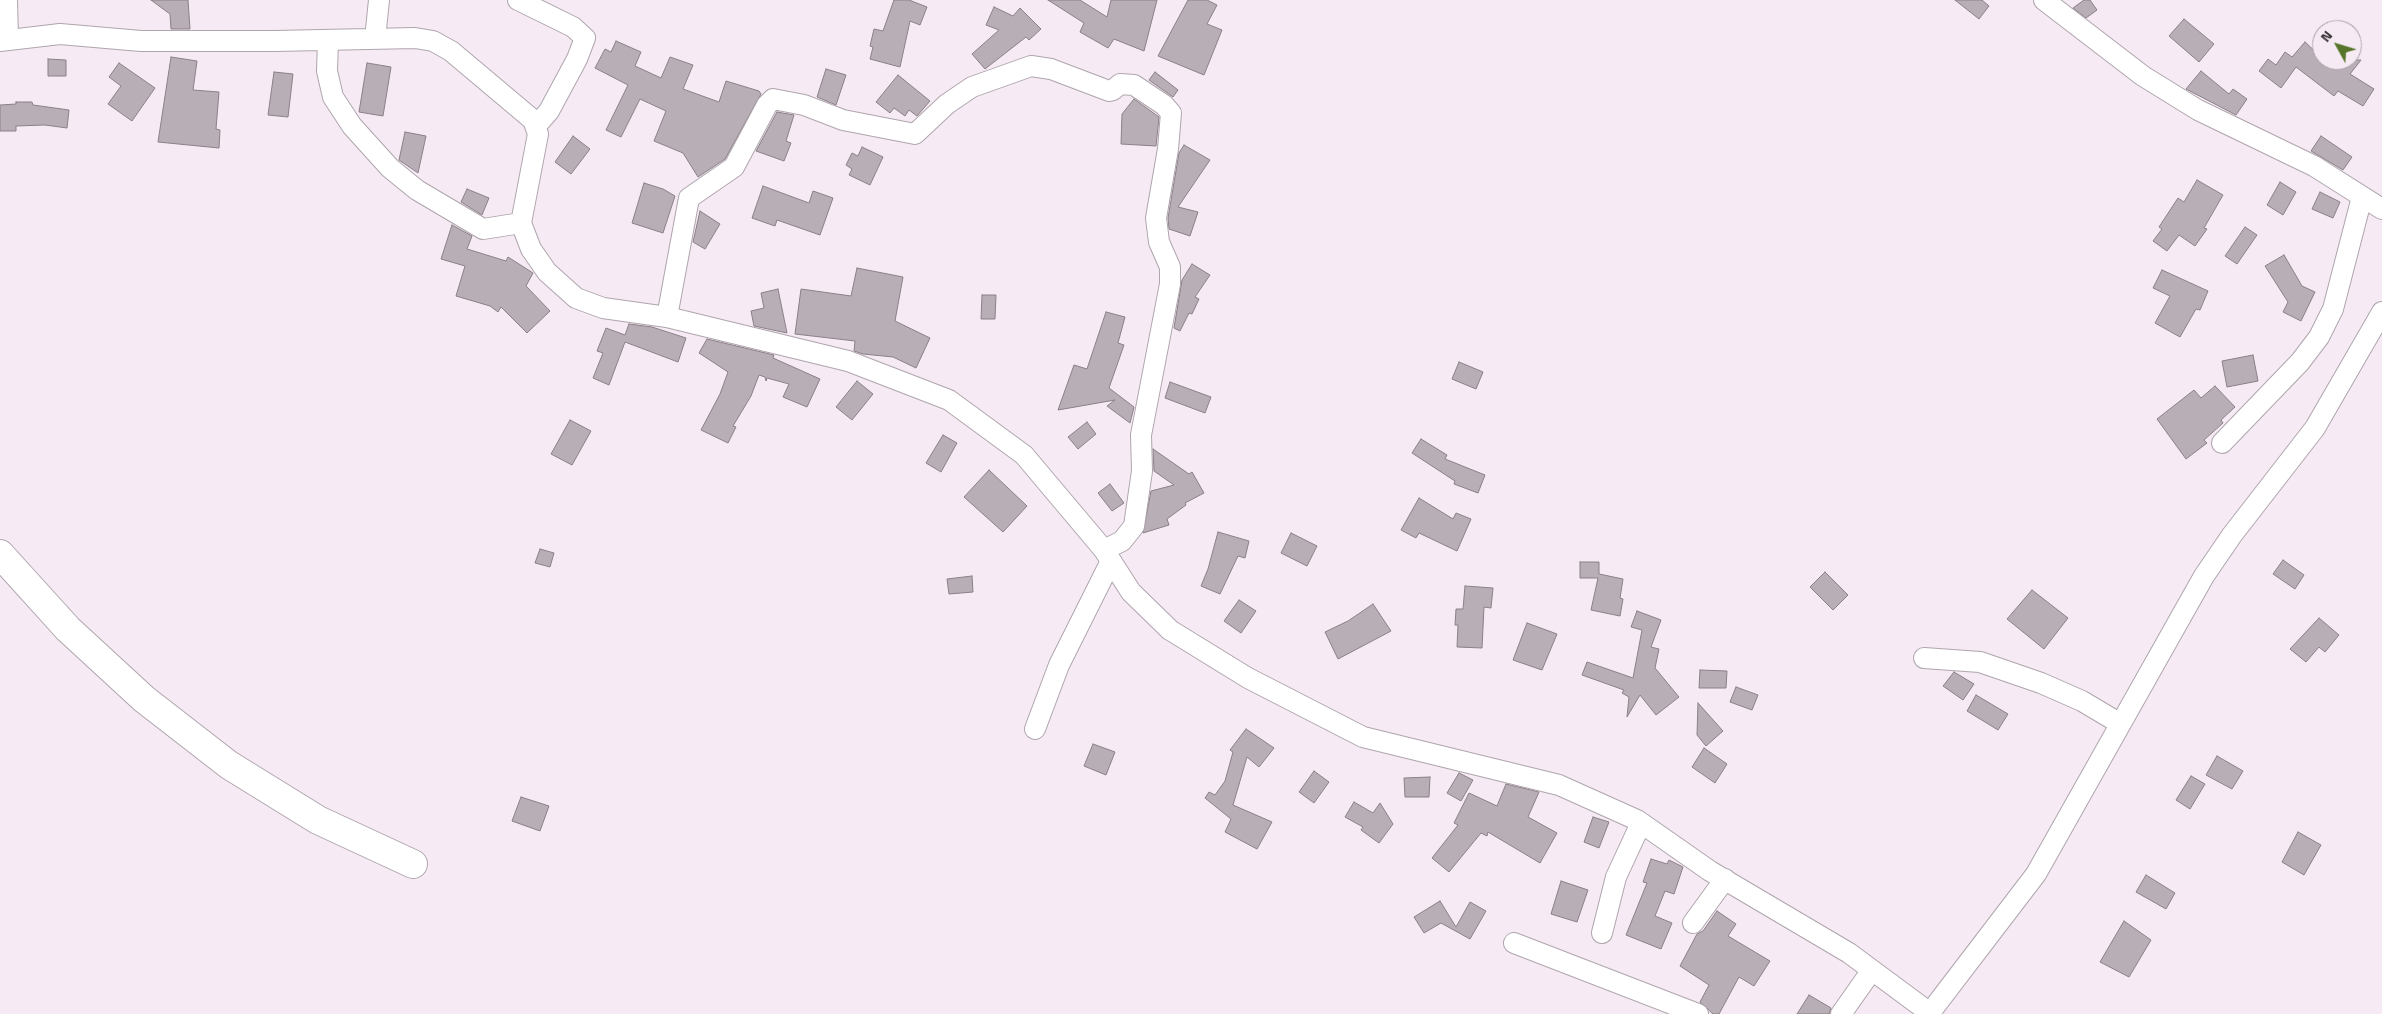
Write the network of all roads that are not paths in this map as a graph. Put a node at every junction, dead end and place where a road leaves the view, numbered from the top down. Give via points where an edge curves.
1 (7, 0) edge
2 (379, 0) edge
3 (518, 0) edge
4 (2044, 0) edge
5 (375, 39) junction
6 (4, 40) edge
7 (328, 40) junction
8 (536, 126) junction
9 (2362, 197) junction
10 (2382, 210) edge
11 (521, 223) junction
12 (2382, 312) edge
13 (668, 317) junction
14 (2222, 443) dead end
15 (0, 554) edge
16 (1108, 556) junction
17 (1924, 658) dead end
18 (2113, 720) junction
19 (1035, 729) dead end
20 (1641, 823) junction
21 (413, 864) dead end
22 (1724, 880) junction
23 (1693, 923) dead end
24 (1602, 933) dead end
25 (1514, 943) dead end
26 (1877, 974) junction
27 (1928, 1012) edge
28 (1698, 1014) edge
29 (1841, 1014) edge

1 - 6 street
2 - 5 street
3 - 8 street via 573,27 585,38 577,60 549,111
4 - 9 street via 2143,76 2198,110 2314,166
5 - 7 street
5 - 8 street via 433,41 451,51 528,115
6 - 7 street via 60,34 142,41
7 - 11 street via 327,70 333,97 352,126 390,168 417,190 484,229
8 - 11 street via 538,134
9 - 10 street
9 - 14 street via 2333,309 2318,337 2300,362
11 - 13 street via 531,250 576,298 604,308
12 - 18 street via 2315,428 2232,535
13 - 16 street via 848,360 949,400 1024,455
13 - 16 street via 689,198 734,167 772,99 804,104 843,120 915,134 972,87 1031,66 1051,69 1109,91 1120,84 1134,85 1171,113 1156,218 1160,242 1170,267 1170,284 1142,435 1142,471 1134,526
15 - 21 main road via 68,629 144,699 229,765 318,820
16 - 19 street via 1059,665
16 - 20 street via 1131,592 1170,630 1248,678 1363,737 1559,785
17 - 18 street via 1980,662 2041,683 2082,701
18 - 27 street via 2036,874
20 - 22 street
20 - 24 street via 1616,877
22 - 23 street
22 - 26 street via 1849,953
25 - 28 street
26 - 27 street
26 - 29 street

